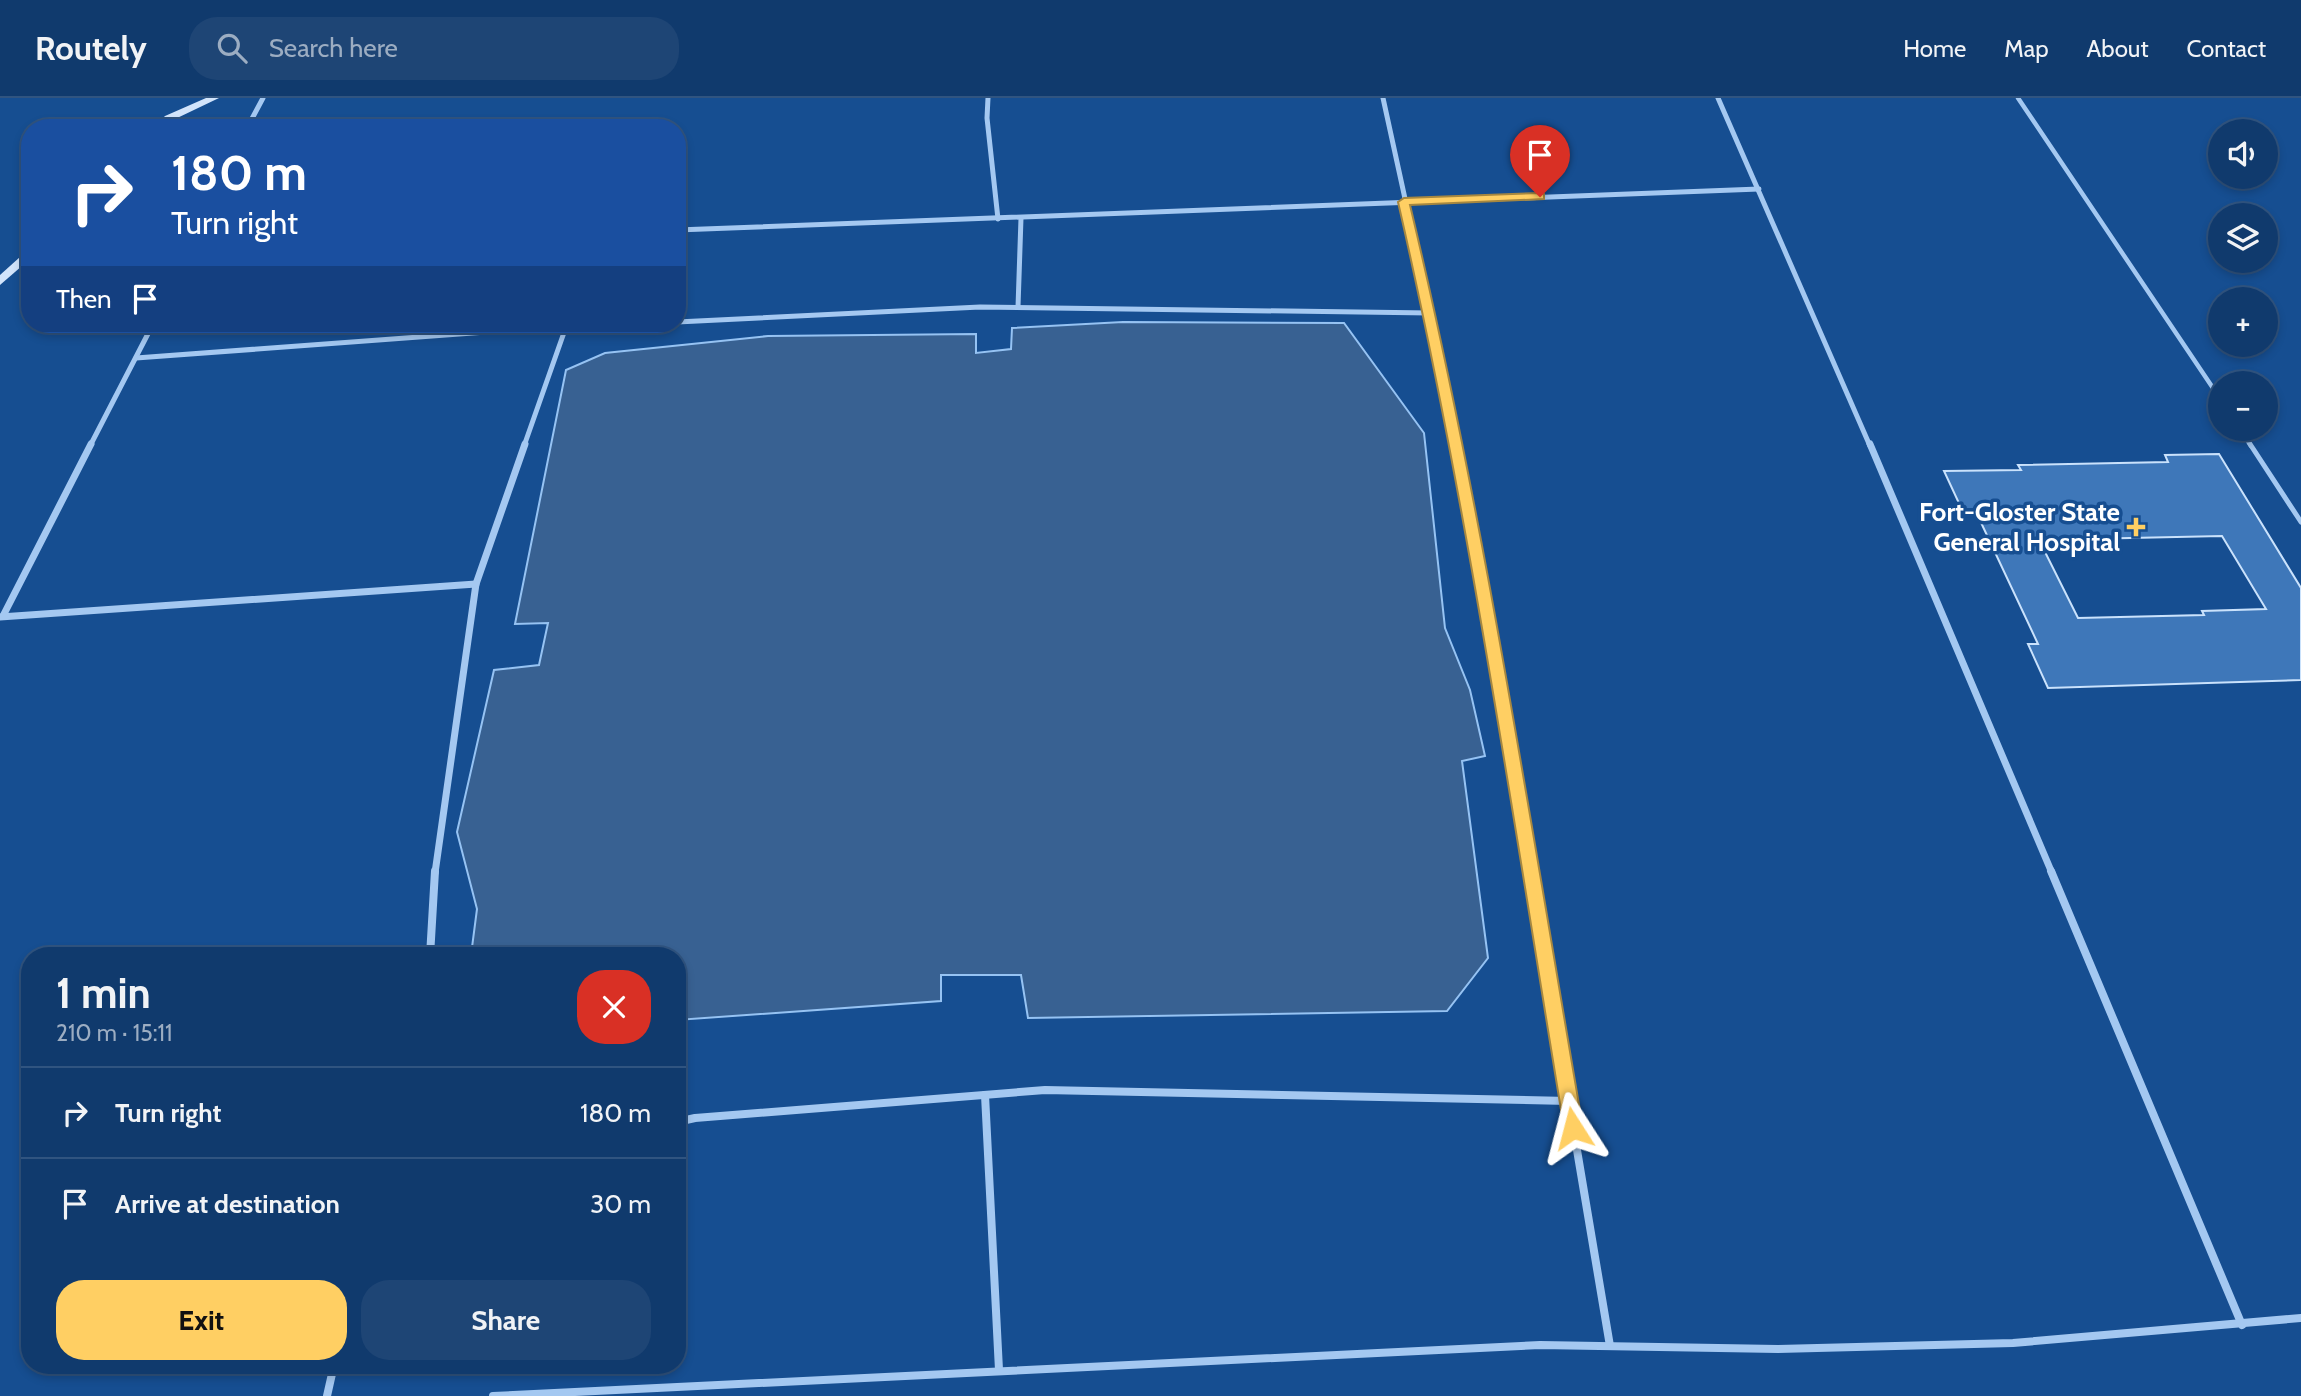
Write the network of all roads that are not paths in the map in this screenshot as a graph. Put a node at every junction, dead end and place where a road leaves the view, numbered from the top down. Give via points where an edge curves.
1 (211, 98) edge
2 (263, 98) edge
3 (988, 98) edge
4 (1383, 98) edge
5 (1718, 98) edge
6 (2018, 98) edge
7 (168, 119) edge
8 (252, 119) edge
9 (1759, 189) junction
10 (1404, 202) junction
11 (1021, 218) junction
12 (998, 219) junction
13 (686, 230) edge
14 (21, 261) edge
15 (0, 281) edge
16 (1018, 307) junction
17 (1430, 313) junction
18 (686, 322) edge
19 (148, 333) edge
20 (472, 333) edge
21 (564, 333) edge
22 (136, 358) junction
23 (2208, 381) edge
24 (2248, 441) edge
25 (2301, 522) edge
26 (476, 584) junction
27 (2, 616) edge
28 (430, 947) edge
29 (985, 1095) junction
30 (1569, 1101) junction
31 (686, 1120) edge
32 (2301, 1318) edge
33 (2242, 1325) junction
34 (1610, 1346) junction
35 (999, 1370) junction
36 (332, 1374) edge
37 (327, 1396) edge
38 (493, 1396) edge

1 - 7 street
2 - 8 street
3 - 12 street
4 - 10 street
5 - 9 street
6 - 23 lane
9 - 10 street
9 - 33 street
10 - 11 street
10 - 17 street
11 - 12 street
11 - 16 street
12 - 13 street
14 - 15 street
16 - 17 street
16 - 18 street
17 - 30 street via 1486,608
19 - 22 street
20 - 22 street
21 - 26 street
22 - 27 street
24 - 25 lane
26 - 27 street
26 - 28 street via 434,880
29 - 30 street via 1045,1090
29 - 31 street
29 - 35 street
30 - 34 street
32 - 33 street
33 - 34 street via 2013,1343 1778,1349
34 - 35 street via 1540,1345
35 - 38 street
36 - 37 street

